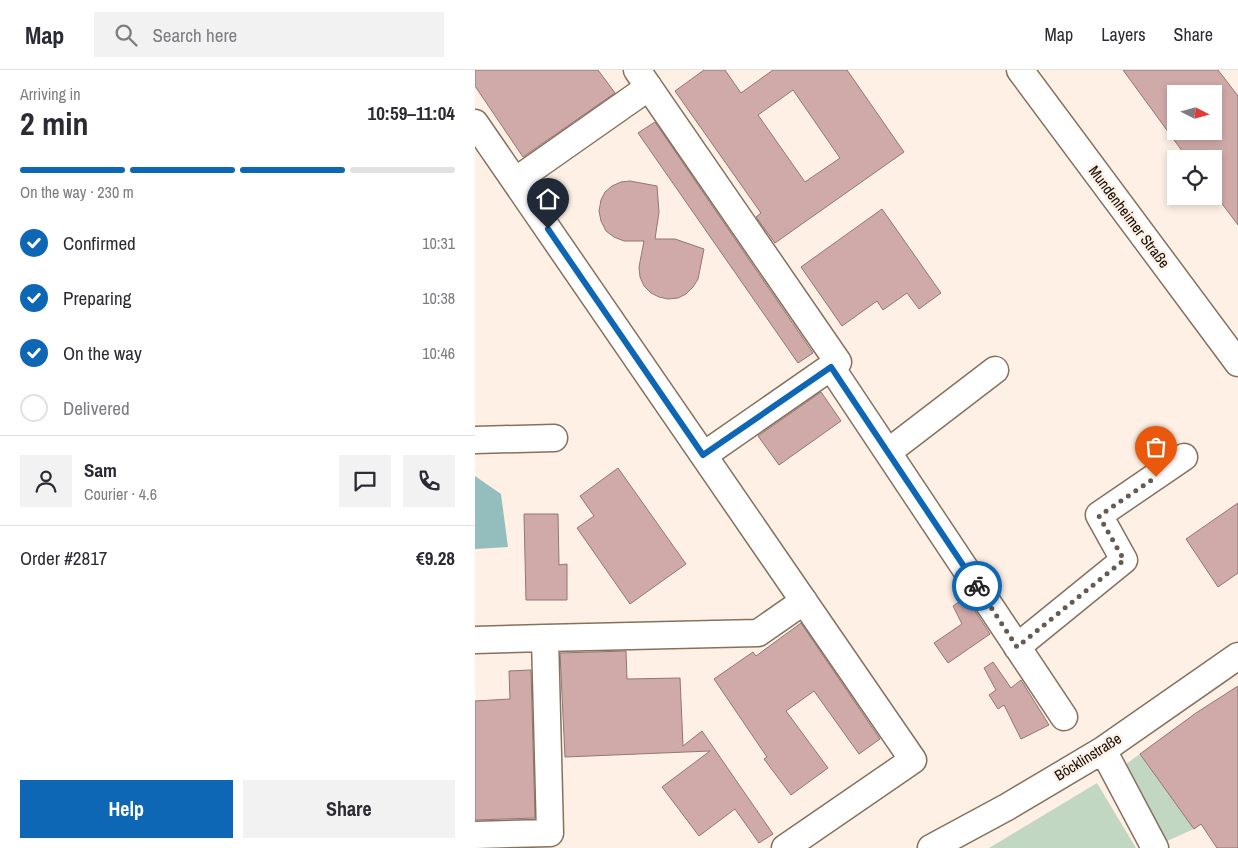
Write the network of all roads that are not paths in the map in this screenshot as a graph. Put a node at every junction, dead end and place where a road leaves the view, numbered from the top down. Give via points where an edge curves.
1 (1020, 70) edge
2 (643, 79) edge
3 (475, 123) edge
4 (515, 181) junction
5 (1238, 363) edge
6 (831, 367) junction
7 (995, 370) dead end
8 (554, 438) dead end
9 (475, 440) edge
10 (888, 452) junction
11 (703, 455) junction
12 (1184, 457) dead end
13 (804, 601) junction
14 (545, 638) junction
15 (475, 640) edge
16 (1017, 647) junction
17 (1238, 656) edge
18 (1064, 718) dead end
19 (1103, 750) junction
20 (475, 834) edge
21 (550, 840) edge
22 (785, 848) edge
23 (931, 848) edge
24 (1155, 848) edge

1 - 5 street, Mundenheimer Straße
2 - 4 street
2 - 6 street via 838,362
3 - 4 street
4 - 11 street
6 - 10 street
6 - 11 street
7 - 10 street
8 - 9 street
10 - 16 street
11 - 13 street
12 - 16 street via 1099,516 1124,560
13 - 14 street via 758,632
13 - 22 street via 913,760
14 - 15 street
14 - 21 street
16 - 18 street
17 - 19 street, Böcklinstraße
19 - 23 street, Böcklinstraße
19 - 24 street
20 - 21 street

